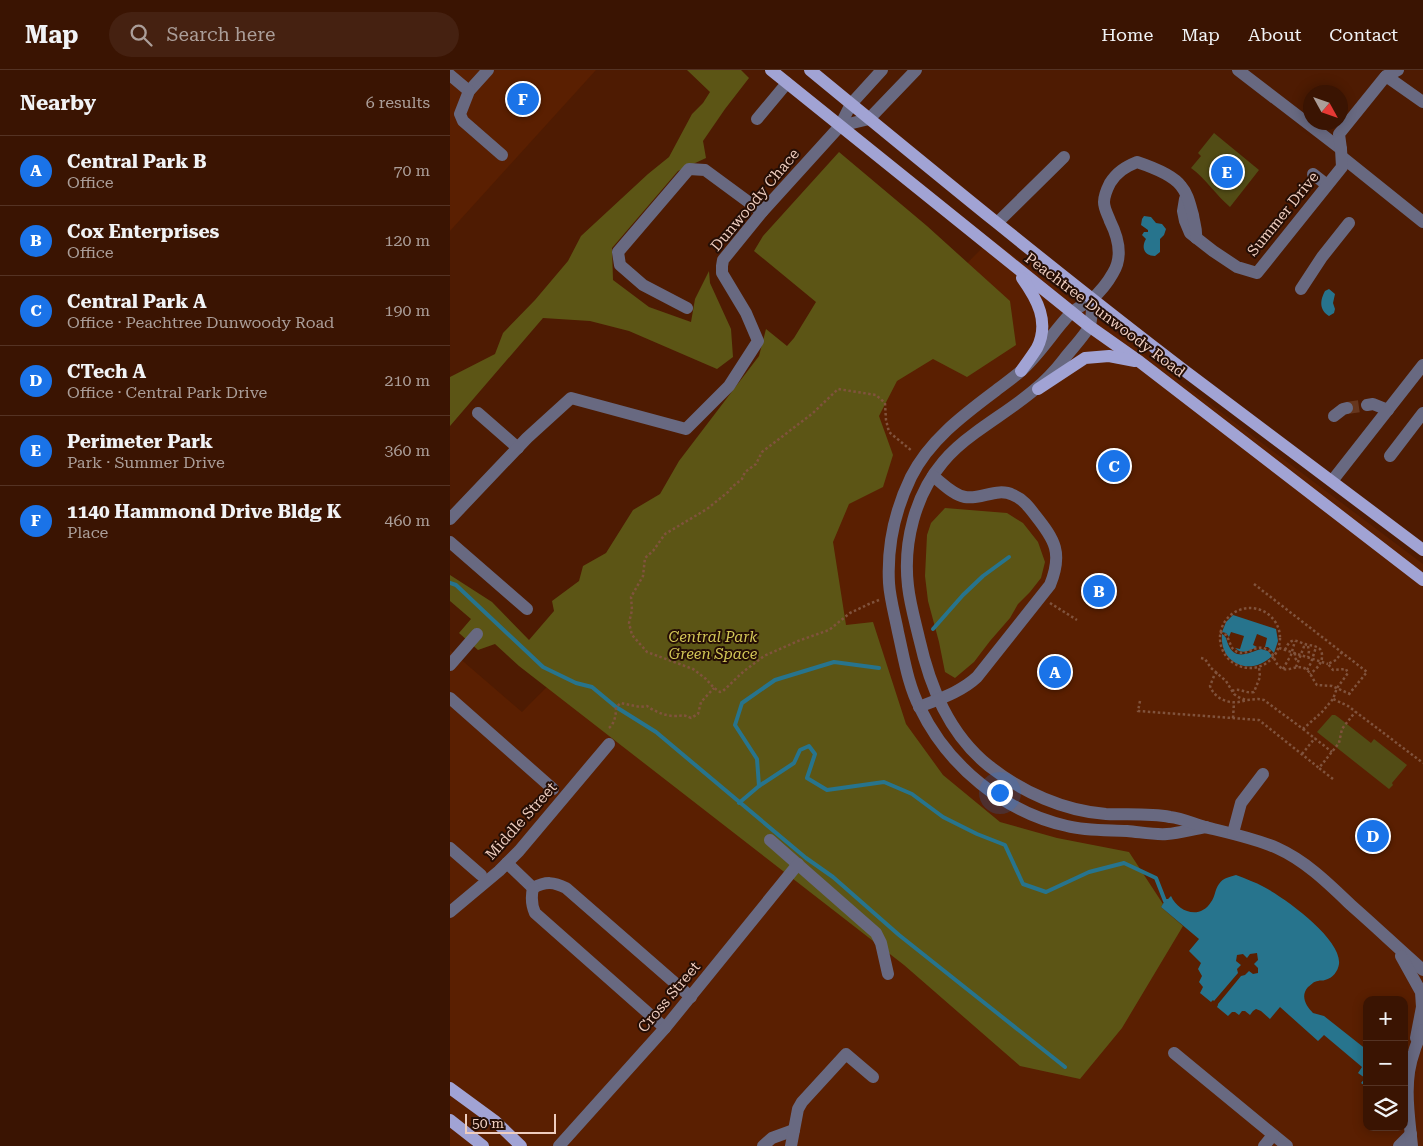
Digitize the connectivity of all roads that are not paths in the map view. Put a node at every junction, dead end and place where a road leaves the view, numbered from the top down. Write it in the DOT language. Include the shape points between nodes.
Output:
graph roads {
  1 [pos="488,70"];
  2 [pos="771,70"];
  3 [pos="810,70"];
  4 [pos="882,70"];
  5 [pos="916,70"];
  6 [pos="1238,70"];
  7 [pos="1398,70"];
  8 [pos="1382,74"];
  9 [pos="450,75"];
  10 [pos="787,82"];
  11 [pos="470,91"];
  12 [pos="1423,102"];
  13 [pos="851,104"];
  14 [pos="757,119"];
  15 [pos="869,119"];
  16 [pos="840,126"];
  17 [pos="502,155"];
  18 [pos="1064,157"];
  19 [pos="1342,158"];
  20 [pos="1313,174"];
  21 [pos="1328,185"];
  22 [pos="762,212"];
  23 [pos="1421,221"];
  24 [pos="998,222"];
  25 [pos="1349,223"];
  26 [pos="1011,264"];
  27 [pos="1301,289"];
  28 [pos="1092,298"];
  29 [pos="687,308"];
  30 [pos="1072,312"];
  31 [pos="1089,326"];
  32 [pos="1140,362"];
  33 [pos="1423,365"];
  34 [pos="1021,371"];
  35 [pos="1038,389"];
  36 [pos="1367,405"];
  37 [pos="1347,408"];
  38 [pos="1388,410"];
  39 [pos="478,413"];
  40 [pos="1423,413"];
  41 [pos="1334,416"];
  42 [pos="518,448"];
  43 [pos="1390,456"];
  44 [pos="933,476"];
  45 [pos="1332,481"];
  46 [pos="450,520"];
  47 [pos="450,542"];
  48 [pos="1423,550"];
  49 [pos="1423,580"];
  50 [pos="527,609"];
  51 [pos="477,634"];
  52 [pos="450,665"];
  53 [pos="450,698"];
  54 [pos="938,699"];
  55 [pos="919,707"];
  56 [pos="609,744"];
  57 [pos="1263,774"];
  58 [pos="553,789"];
  59 [pos="1206,827"];
  60 [pos="1233,833"];
  61 [pos="770,840"];
  62 [pos="450,848"];
  63 [pos="507,863"];
  64 [pos="798,864"];
  65 [pos="481,874"];
  66 [pos="533,888"];
  67 [pos="450,912"];
  68 [pos="1393,943"];
  69 [pos="1423,958"];
  70 [pos="1423,970"];
  71 [pos="888,974"];
  72 [pos="691,997"];
  73 [pos="665,1028"];
  74 [pos="1423,1030"];
  75 [pos="1413,1052"];
  76 [pos="1174,1053"];
  77 [pos="873,1077"];
  78 [pos="450,1088"];
  79 [pos="450,1120"];
  80 [pos="794,1130"];
  81 [pos="1273,1135"];
  82 [pos="1411,1140"];
  83 [pos="483,1146"];
  84 [pos="521,1146"];
  85 [pos="559,1146"];
  86 [pos="763,1146"];
  87 [pos="791,1146"];
  88 [pos="1264,1146"];
  89 [pos="1287,1146"];
  90 [pos="1399,1146"];
  1 -- 11 [label="street"];
  2 -- 10 [label="main road, Peachtree Dunwoody Road"];
  3 -- 13 [label="main road, Peachtree Dunwoody Road"];
  4 -- 13 [label="street, Dunwoody Chace"];
  5 -- 15 [label="street"];
  6 -- 19 [label="street"];
  7 -- 8 [label="street, Summer Drive"];
  8 -- 12 [label="street"];
  8 -- 19 [label="street, Summer Drive" via="1338,134"];
  9 -- 11 [label="street"];
  10 -- 14 [label="street"];
  10 -- 16 [label="main road, Peachtree Dunwoody Road"];
  11 -- 17 [label="street" via="460,114 463,121"];
  13 -- 15 [label="main road, Peachtree Dunwoody Road"];
  13 -- 16 [label="street, Dunwoody Chace"];
  15 -- 16 [label="street"];
  15 -- 24 [label="main road, Peachtree Dunwoody Road"];
  16 -- 22 [label="street, Dunwoody Chace"];
  16 -- 26 [label="main road, Peachtree Dunwoody Road"];
  18 -- 24 [label="street"];
  19 -- 21 [label="street, Summer Drive"];
  19 -- 23 [label="street"];
  20 -- 21 [label="street"];
  21 -- 28 [label="street, Summer Drive" via="1257,273 1236,267 1190,233 1184,221 1186,194 1177,181 1137,162 1124,168 1107,189 1104,201 1119,259 1114,272"];
  22 -- 29 [label="street" via="705,170 689,169 618,252 620,265 643,285"];
  22 -- 42 [label="street, Dunwoody Chace" via="723,260 722,266 722,273 758,341 729,386 686,429 571,398"];
  24 -- 28 [label="main road, Peachtree Dunwoody Road"];
  25 -- 27 [label="street"];
  26 -- 30 [label="main road, Peachtree Dunwoody Road"];
  26 -- 34 [label="main road" via="1034,295 1042,322 1041,338"];
  28 -- 30 [label="street"];
  28 -- 31 [label="street"];
  28 -- 45 [label="main road, Peachtree Dunwoody Road"];
  30 -- 31 [label="main road, Peachtree Dunwoody Road"];
  30 -- 34 [label="street"];
  31 -- 32 [label="main road, Peachtree Dunwoody Road"];
  31 -- 35 [label="street"];
  32 -- 35 [label="main road" via="1109,356 1085,358"];
  32 -- 49 [label="main road, Peachtree Dunwoody Road"];
  33 -- 38 [label="street"];
  34 -- 55 [label="street" via="944,432 926,452 899,505 891,535 889,585 909,682"];
  35 -- 44 [label="street" via="973,435 944,460"];
  36 -- 38 [label="street"];
  37 -- 41 [label="street"];
  38 -- 45 [label="street"];
  39 -- 42 [label="street"];
  40 -- 43 [label="street"];
  42 -- 46 [label="street, Dunwoody Chace"];
  44 -- 54 [label="street" via="911,526 907,556 908,586 918,636"];
  44 -- 54 [label="street" via="964,497 1000,492 1012,494 1025,502 1052,537 1057,561 1050,585 977,677 960,690"];
  45 -- 48 [label="main road, Peachtree Dunwoody Road"];
  47 -- 50 [label="street"];
  51 -- 52 [label="street"];
  53 -- 58 [label="street"];
  54 -- 55 [label="street"];
  54 -- 59 [label="street" via="953,727 982,761 1038,796 1102,813 1170,817"];
  55 -- 59 [label="street" via="940,741 969,774 987,789 1025,811 1047,820 1088,829 1166,834"];
  56 -- 63 [label="street, Middle Street"];
  57 -- 60 [label="street" via="1241,803"];
  59 -- 60 [label="street"];
  60 -- 68 [label="street" via="1294,857 1322,877"];
  61 -- 64 [label="street"];
  62 -- 65 [label="street"];
  63 -- 66 [label="street"];
  63 -- 67 [label="street, Middle Street"];
  64 -- 71 [label="street" via="876,933"];
  64 -- 72 [label="street, Cross Street"];
  66 -- 72 [label="street" via="550,882 566,888"];
  66 -- 73 [label="street" via="531,897 535,913"];
  68 -- 69 [label="street"];
  68 -- 70 [label="street"];
  68 -- 75 [label="street" via="1421,992 1422,1007"];
  72 -- 73 [label="street, Cross Street"];
  73 -- 85 [label="street, Cross Street"];
  74 -- 75 [label="street"];
  75 -- 82 [label="street" via="1408,1080"];
  76 -- 81 [label="street"];
  77 -- 80 [label="street" via="846,1054 802,1102"];
  78 -- 84 [label="main road"];
  79 -- 83 [label="main road"];
  80 -- 86 [label="street" via="772,1138"];
  80 -- 87 [label="street"];
  81 -- 88 [label="street"];
  81 -- 89 [label="street"];
  82 -- 90 [label="street"];
}
